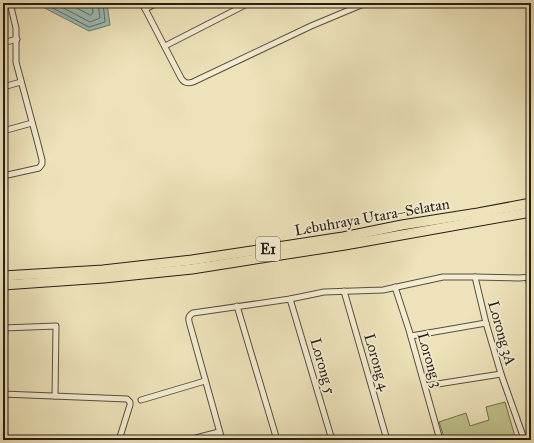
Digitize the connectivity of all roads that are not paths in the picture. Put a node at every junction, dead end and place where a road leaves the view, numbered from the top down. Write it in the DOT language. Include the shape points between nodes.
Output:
graph roads {
  1 [pos="10,3"];
  2 [pos="142,3"];
  3 [pos="157,3"];
  4 [pos="249,3"];
  5 [pos="366,3"];
  6 [pos="145,9"];
  7 [pos="16,39"];
  8 [pos="3,43"];
  9 [pos="165,46"];
  10 [pos="21,82"];
  11 [pos="3,87"];
  12 [pos="32,123"];
  13 [pos="3,131"];
  14 [pos="3,176"];
  15 [pos="531,203"];
  16 [pos="531,212"];
  17 [pos="3,276"];
  18 [pos="475,277"];
  19 [pos="530,277"];
  20 [pos="3,285"];
  21 [pos="395,287"];
  22 [pos="531,288"];
  23 [pos="344,291"];
  24 [pos="290,299"];
  25 [pos="238,306"];
  26 [pos="486,323"];
  27 [pos="4,328"];
  28 [pos="411,336"];
  29 [pos="3,366"];
  30 [pos="501,374"];
  31 [pos="205,381"];
  32 [pos="425,386"];
  33 [pos="3,394"];
  34 [pos="55,396"];
  35 [pos="141,400"];
  36 [pos="219,432"];
  37 [pos="119,440"];
  38 [pos="188,440"];
  39 [pos="222,440"];
  40 [pos="277,440"];
  41 [pos="332,440"];
  42 [pos="386,440"];
  43 [pos="440,440"];
  44 [pos="524,440"];
  1 -- 7 [label="street"];
  2 -- 6 [label="street"];
  3 -- 6 [label="street"];
  4 -- 9 [label="street"];
  5 -- 9 [label="street" via="189,83 180,78"];
  6 -- 9 [label="street"];
  7 -- 8 [label="street"];
  7 -- 10 [label="street" via="16,62"];
  10 -- 11 [label="street"];
  10 -- 12 [label="street"];
  12 -- 13 [label="street"];
  12 -- 14 [label="street" via="42,164 39,168"];
  15 -- 17 [label="highway, Lebuhraya Utara–Selatan / E1" via="270,249 185,261 103,270"];
  16 -- 20 [label="highway, Lebuhraya Utara–Selatan / E1" via="207,267"];
  18 -- 19 [label="street"];
  18 -- 21 [label="street" via="443,278"];
  18 -- 26 [label="street, Lorong 3A"];
  19 -- 22 [label="street"];
  21 -- 23 [label="street"];
  21 -- 28 [label="street, Lorong 3"];
  23 -- 24 [label="street"];
  23 -- 42 [label="street, Lorong 4"];
  24 -- 25 [label="street"];
  24 -- 41 [label="street, Lorong 5"];
  25 -- 31 [label="street" via="196,312 189,316"];
  25 -- 40 [label="street"];
  26 -- 28 [label="street"];
  26 -- 30 [label="street, Lorong 3A"];
  27 -- 29 [label="street"];
  27 -- 34 [label="street" via="56,326"];
  28 -- 32 [label="street, Lorong 3"];
  30 -- 32 [label="street"];
  30 -- 44 [label="street, Lorong 3A"];
  31 -- 35 [label="street"];
  31 -- 36 [label="street"];
  32 -- 43 [label="street, Lorong 3"];
  33 -- 34 [label="street"];
  34 -- 37 [label="street" via="129,401"];
  36 -- 38 [label="street"];
  36 -- 39 [label="street"];
}
